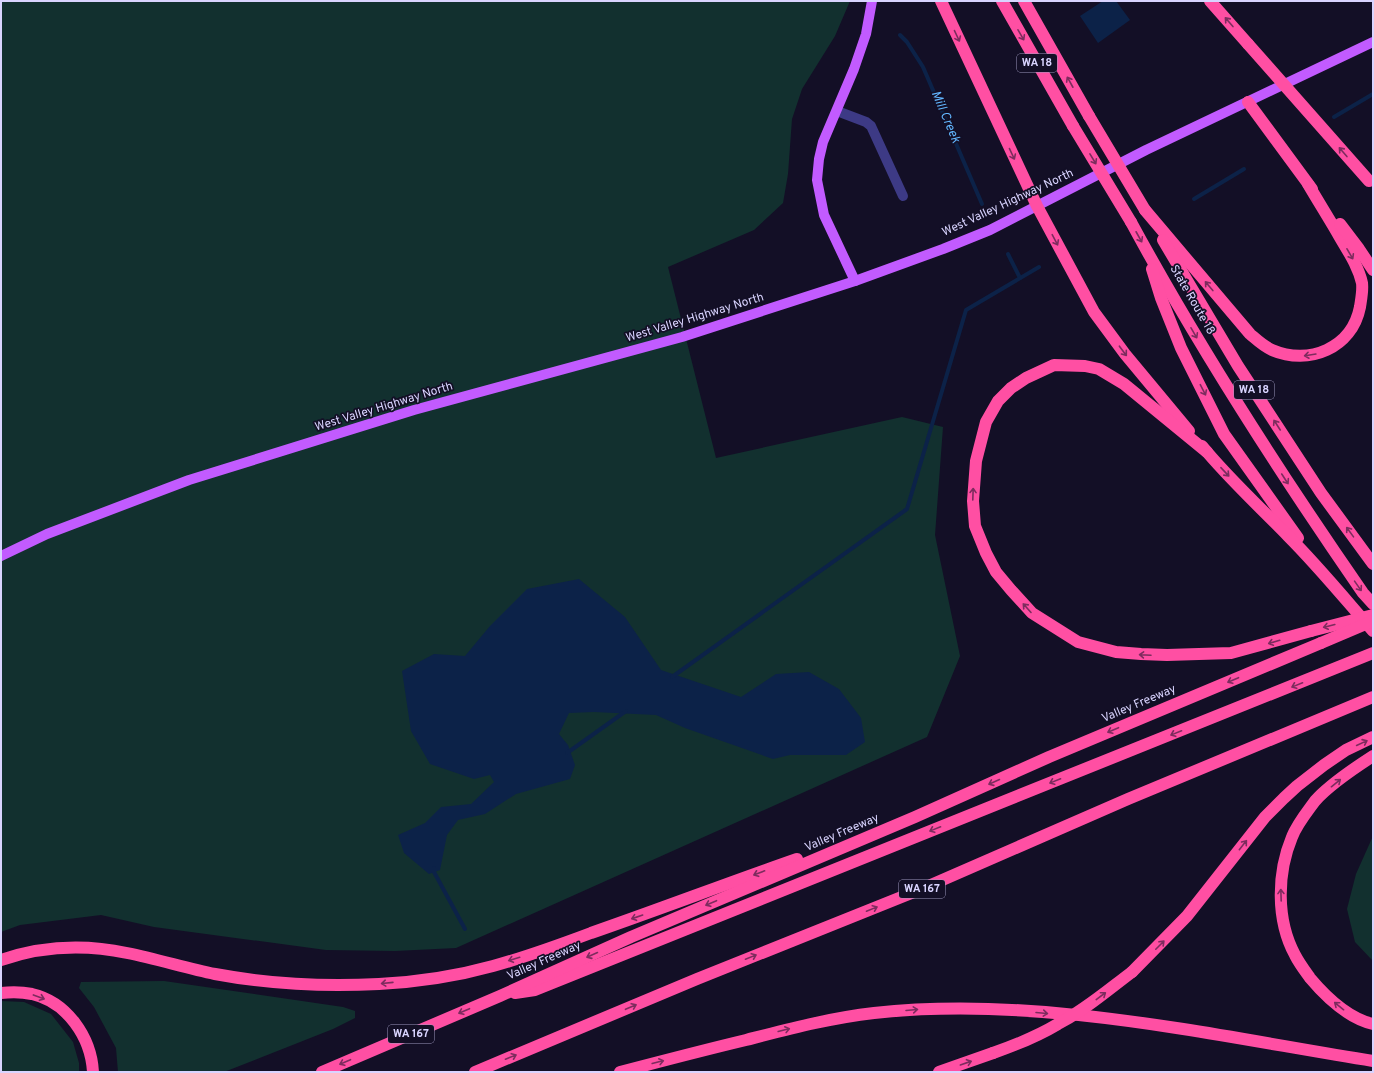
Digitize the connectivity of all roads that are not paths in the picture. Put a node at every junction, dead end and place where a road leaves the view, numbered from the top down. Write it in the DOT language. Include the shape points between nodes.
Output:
graph roads {
  1 [pos="872,1"];
  2 [pos="940,1"];
  3 [pos="1002,1"];
  4 [pos="1024,1"];
  5 [pos="1210,1"];
  6 [pos="1373,42"];
  7 [pos="1248,102"];
  8 [pos="836,111"];
  9 [pos="1371,183"];
  10 [pos="1308,184"];
  11 [pos="903,196"];
  12 [pos="1037,206"];
  13 [pos="1145,210"];
  14 [pos="1146,251"];
  15 [pos="1373,270"];
  16 [pos="856,281"];
  17 [pos="1207,452"];
  18 [pos="1,556"];
  19 [pos="1373,564"];
  20 [pos="1324,574"];
  21 [pos="1373,604"];
  22 [pos="1373,615"];
  23 [pos="1373,621"];
  24 [pos="1373,631"];
  25 [pos="1373,653"];
  26 [pos="1370,698"];
  27 [pos="1373,737"];
  28 [pos="1373,756"];
  29 [pos="915,817"];
  30 [pos="1,960"];
  31 [pos="1,993"];
  32 [pos="500,996"];
  33 [pos="1373,1024"];
  34 [pos="1373,1061"];
  35 [pos="93,1072"];
  36 [pos="322,1072"];
  37 [pos="475,1072"];
  38 [pos="620,1072"];
  39 [pos="939,1072"];
  1 -- 8 [label="main road" via="866,34"];
  2 -- 12 [label="highway, one-way"];
  3 -- 14 [label="highway, State Route 18 / WA 18, one-way, bridge"];
  13 -- 4 [label="highway, State Route 18 / WA 18, one-way, bridge"];
  9 -- 5 [label="highway, one-way, bridge"];
  6 -- 7 [label="main road, West Valley Highway North"];
  7 -- 10 [label="highway"];
  7 -- 12 [label="main road, West Valley Highway North" via="1146,150"];
  8 -- 11 [label="lane" via="866,122 870,126"];
  8 -- 16 [label="main road" via="823,142 817,180 824,215"];
  10 -- 13 [label="highway, one-way" via="1353,258 1362,284 1358,316 1351,330 1328,350 1313,355 1284,354 1261,344"];
  10 -- 15 [label="highway"];
  12 -- 16 [label="main road, West Valley Highway North" via="964,241"];
  12 -- 17 [label="highway, one-way" via="1094,312"];
  19 -- 13 [label="highway, State Route 18 / WA 18, one-way" via="1321,492 1238,366"];
  14 -- 20 [label="highway, one-way" via="1181,348 1224,434"];
  14 -- 21 [label="highway, State Route 18 / WA 18, one-way" via="1228,390 1309,516"];
  16 -- 18 [label="main road, West Valley Highway North" via="682,337 414,410 189,480 47,534"];
  17 -- 20 [label="highway, one-way"];
  22 -- 17 [label="highway, one-way, bridge" via="1231,652 1167,656 1116,652 1078,642 1032,613 996,572 975,526 973,501 976,461 986,422 998,401 1010,388 1054,365 1099,369 1124,384"];
  20 -- 24 [label="highway"];
  23 -- 29 [label="highway, Valley Freeway / WA 167, one-way, bridge" via="1049,757"];
  25 -- 32 [label="highway, one-way" via="535,990"];
  37 -- 26 [label="highway, WA 167, one-way" via="924,888"];
  39 -- 27 [label="highway, one-way, bridge" via="1018,1044 1059,1024 1132,972 1187,916 1265,817 1284,798 1319,768 1346,750"];
  33 -- 28 [label="highway, one-way" via="1340,1007 1304,969 1295,955 1283,920 1281,883 1292,836 1316,800"];
  29 -- 30 [label="highway, one-way" via="532,954 458,974 380,984 281,983 214,973 127,953 67,947 40,950"];
  29 -- 32 [label="highway, Valley Freeway / WA 167, one-way" via="631,937"];
  31 -- 35 [label="highway, one-way" via="32,994 46,999 67,1014 83,1034"];
  32 -- 36 [label="highway, Valley Freeway / WA 167, one-way"];
  38 -- 34 [label="highway, one-way" via="816,1022 874,1013 930,1009 998,1009 1081,1016 1153,1025"];
}
